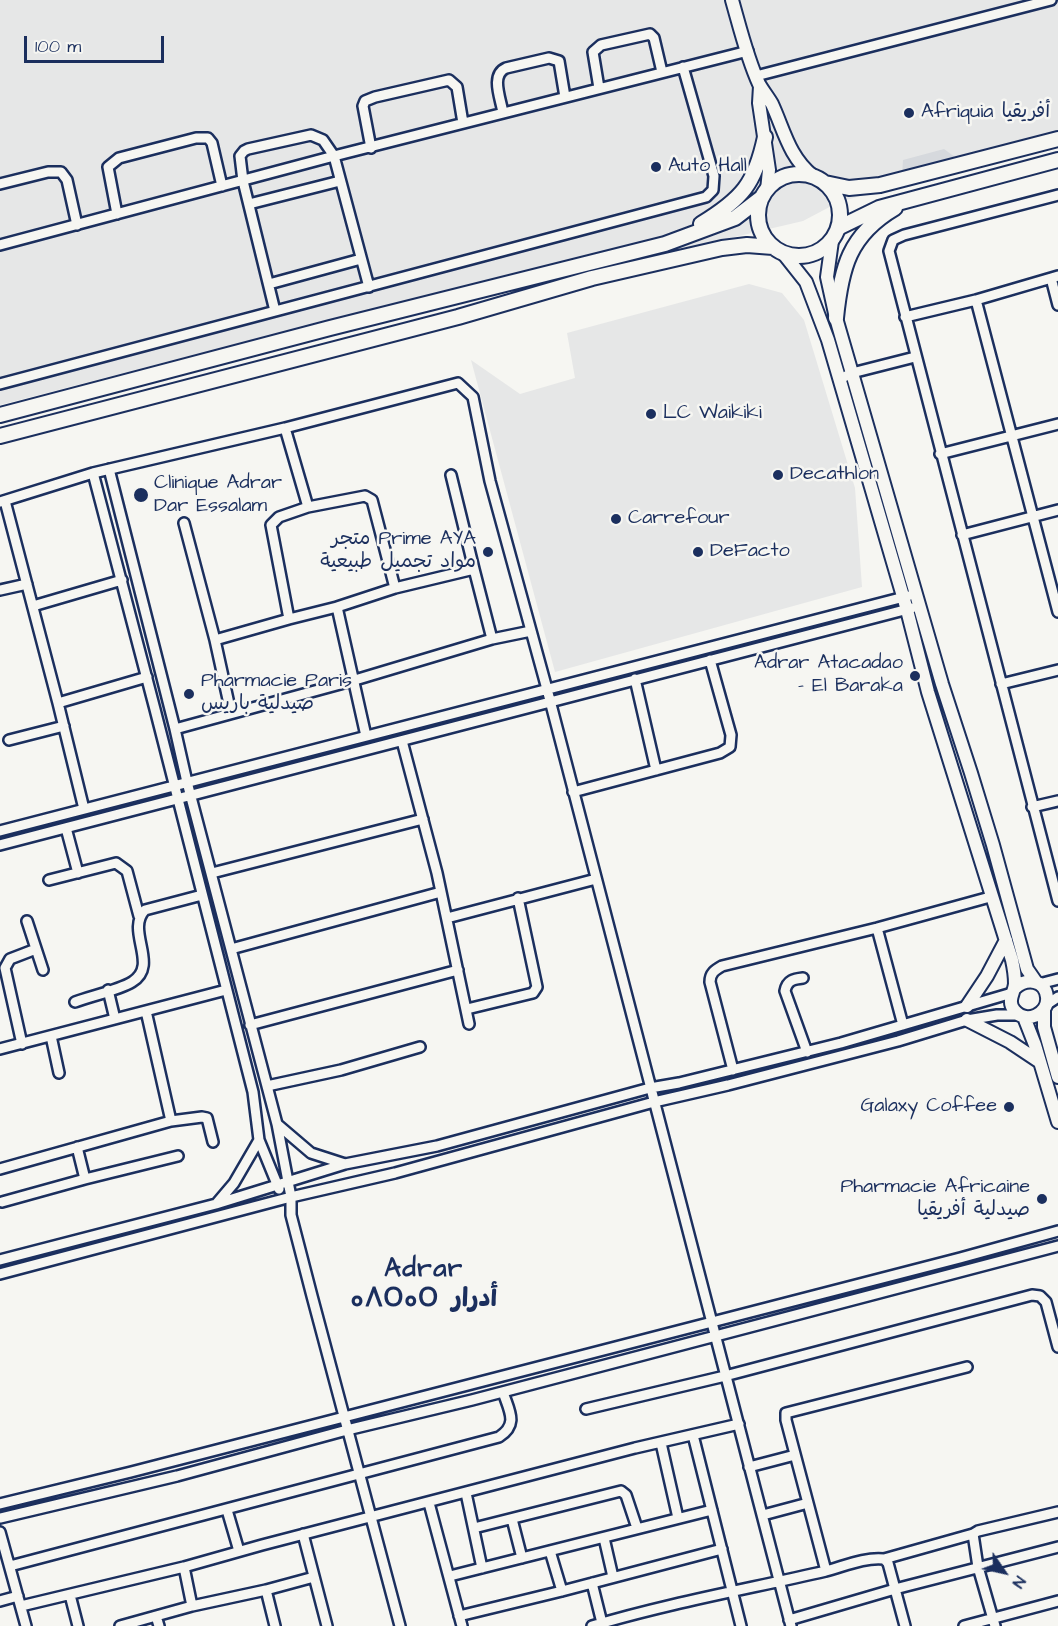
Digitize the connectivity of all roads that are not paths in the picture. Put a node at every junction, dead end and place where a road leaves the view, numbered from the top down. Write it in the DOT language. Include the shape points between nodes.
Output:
graph roads {
  1 [pos="732,0"];
  2 [pos="1051,0"];
  3 [pos="1030,3"];
  4 [pos="748,51"];
  5 [pos="683,67"];
  6 [pos="662,72"];
  7 [pos="758,81"];
  8 [pos="599,88"];
  9 [pos="565,97"];
  10 [pos="503,113"];
  11 [pos="463,123"];
  12 [pos="765,137"];
  13 [pos="1058,139"];
  14 [pos="371,148"];
  15 [pos="334,156"];
  16 [pos="1058,160"];
  17 [pos="813,176"];
  18 [pos="243,181"];
  19 [pos="340,181"];
  20 [pos="825,183"];
  21 [pos="0,184"];
  22 [pos="222,186"];
  23 [pos="764,194"];
  24 [pos="1058,195"];
  25 [pos="912,198"];
  26 [pos="249,204"];
  27 [pos="117,214"];
  28 [pos="77,225"];
  29 [pos="835,234"];
  30 [pos="665,244"];
  31 [pos="0,245"];
  32 [pos="778,250"];
  33 [pos="361,258"];
  34 [pos="1055,277"];
  35 [pos="269,284"];
  36 [pos="369,287"];
  37 [pos="976,300"];
  38 [pos="1058,305"];
  39 [pos="275,310"];
  40 [pos="905,317"];
  41 [pos="836,318"];
  42 [pos="915,357"];
  43 [pos="852,373"];
  44 [pos="840,379"];
  45 [pos="0,384"];
  46 [pos="0,415"];
  47 [pos="1058,424"];
  48 [pos="285,428"];
  49 [pos="0,436"];
  50 [pos="1011,436"];
  51 [pos="940,454"];
  52 [pos="109,468"];
  53 [pos="93,472"];
  54 [pos="451,475"];
  55 [pos="2,501"];
  56 [pos="309,507"];
  57 [pos="1058,510"];
  58 [pos="1033,516"];
  59 [pos="184,523"];
  60 [pos="962,535"];
  61 [pos="474,569"];
  62 [pos="122,580"];
  63 [pos="27,584"];
  64 [pos="394,588"];
  65 [pos="0,590"];
  66 [pos="918,600"];
  67 [pos="905,603"];
  68 [pos="33,606"];
  69 [pos="337,607"];
  70 [pos="1058,612"];
  71 [pos="289,619"];
  72 [pos="531,631"];
  73 [pos="492,639"];
  74 [pos="215,640"];
  75 [pos="710,660"];
  76 [pos="1058,670"];
  77 [pos="147,677"];
  78 [pos="635,679"];
  79 [pos="355,680"];
  80 [pos="1001,684"];
  81 [pos="547,688"];
  82 [pos="58,703"];
  83 [pos="551,703"];
  84 [pos="231,713"];
  85 [pos="64,726"];
  86 [pos="175,729"];
  87 [pos="366,736"];
  88 [pos="9,740"];
  89 [pos="402,741"];
  90 [pos="656,770"];
  91 [pos="187,782"];
  92 [pos="173,785"];
  93 [pos="573,792"];
  94 [pos="190,794"];
  95 [pos="177,797"];
  96 [pos="1058,801"];
  97 [pos="1032,807"];
  98 [pos="84,809"];
  99 [pos="423,819"];
  100 [pos="66,828"];
  101 [pos="0,831"];
  102 [pos="0,844"];
  103 [pos="78,873"];
  104 [pos="212,873"];
  105 [pos="596,879"];
  106 [pos="49,880"];
  107 [pos="441,892"];
  108 [pos="202,895"];
  109 [pos="990,897"];
  110 [pos="518,898"];
  111 [pos="1058,902"];
  112 [pos="139,916"];
  113 [pos="447,918"];
  114 [pos="27,921"];
  115 [pos="877,928"];
  116 [pos="1006,940"];
  117 [pos="36,949"];
  118 [pos="231,949"];
  119 [pos="44,970"];
  120 [pos="458,970"];
  121 [pos="803,978"];
  122 [pos="1058,979"];
  123 [pos="1037,983"];
  124 [pos="108,990"];
  125 [pos="226,990"];
  126 [pos="1013,990"];
  127 [pos="1058,997"];
  128 [pos="75,1002"];
  129 [pos="967,1006"];
  130 [pos="1045,1008"];
  131 [pos="467,1009"];
  132 [pos="146,1011"];
  133 [pos="1022,1016"];
  134 [pos="115,1019"];
  135 [pos="967,1020"];
  136 [pos="469,1024"];
  137 [pos="250,1025"];
  138 [pos="903,1025"];
  139 [pos="51,1036"];
  140 [pos="21,1044"];
  141 [pos="420,1047"];
  142 [pos="0,1049"];
  143 [pos="807,1052"];
  144 [pos="1040,1062"];
  145 [pos="733,1070"];
  146 [pos="58,1073"];
  147 [pos="1058,1077"];
  148 [pos="267,1086"];
  149 [pos="650,1088"];
  150 [pos="654,1102"];
  151 [pos="171,1121"];
  152 [pos="1058,1122"];
  153 [pos="277,1124"];
  154 [pos="259,1140"];
  155 [pos="213,1142"];
  156 [pos="77,1147"];
  157 [pos="178,1156"];
  158 [pos="345,1164"];
  159 [pos="0,1169"];
  160 [pos="85,1179"];
  161 [pos="288,1183"];
  162 [pos="278,1185"];
  163 [pos="286,1198"];
  164 [pos="2,1203"];
  165 [pos="216,1204"];
  166 [pos="1058,1231"];
  167 [pos="1058,1246"];
  168 [pos="0,1260"];
  169 [pos="0,1274"];
  170 [pos="711,1322"];
  171 [pos="714,1337"];
  172 [pos="1058,1347"];
  173 [pos="967,1367"];
  174 [pos="725,1376"];
  175 [pos="503,1392"];
  176 [pos="586,1409"];
  177 [pos="344,1416"];
  178 [pos="739,1424"];
  179 [pos="347,1430"];
  180 [pos="693,1435"];
  181 [pos="660,1443"];
  182 [pos="795,1455"];
  183 [pos="749,1467"];
  184 [pos="359,1474"];
  185 [pos="466,1493"];
  186 [pos="0,1503"];
  187 [pos="429,1503"];
  188 [pos="808,1503"];
  189 [pos="227,1510"];
  190 [pos="712,1510"];
  191 [pos="1058,1512"];
  192 [pos="762,1515"];
  193 [pos="370,1517"];
  194 [pos="0,1518"];
  195 [pos="678,1518"];
  196 [pos="512,1519"];
  197 [pos="474,1528"];
  198 [pos="637,1528"];
  199 [pos="0,1532"];
  200 [pos="303,1534"];
  201 [pos="973,1534"];
  202 [pos="604,1538"];
  203 [pos="1058,1547"];
  204 [pos="722,1549"];
  205 [pos="239,1551"];
  206 [pos="550,1551"];
  207 [pos="522,1558"];
  208 [pos="884,1559"];
  209 [pos="10,1566"];
  210 [pos="184,1567"];
  211 [pos="978,1567"];
  212 [pos="482,1568"];
  213 [pos="826,1571"];
  214 [pos="450,1576"];
  215 [pos="314,1577"];
  216 [pos="613,1577"];
  217 [pos="779,1580"];
  218 [pos="592,1583"];
  219 [pos="895,1589"];
  220 [pos="266,1590"];
  221 [pos="732,1590"];
  222 [pos="562,1591"];
  223 [pos="70,1595"];
  224 [pos="18,1596"];
  225 [pos="0,1601"];
  226 [pos="1058,1601"];
  227 [pos="21,1606"];
  228 [pos="192,1606"];
  229 [pos="156,1616"];
  230 [pos="459,1616"];
  231 [pos="629,1622"];
  232 [pos="994,1622"];
  233 [pos="790,1623"];
  234 [pos="597,1625"];
  235 [pos="26,1626"];
  236 [pos="78,1626"];
  237 [pos="120,1626"];
  238 [pos="159,1626"];
  239 [pos="275,1626"];
  240 [pos="327,1626"];
  241 [pos="400,1626"];
  242 [pos="462,1626"];
  243 [pos="741,1626"];
  244 [pos="904,1626"];
  245 [pos="964,1626"];
  1 -- 4 [label="main road"];
  2 -- 3 [label="street"];
  3 -- 7 [label="street"];
  4 -- 5 [label="street"];
  4 -- 7 [label="main road"];
  5 -- 6 [label="street"];
  5 -- 36 [label="street" via="714,176 713,190 706,197"];
  6 -- 8 [label="street"];
  6 -- 8 [label="street" via="650,34 601,45 592,52"];
  7 -- 12 [label="main road"];
  7 -- 17 [label="main road" via="792,152"];
  8 -- 9 [label="street"];
  9 -- 10 [label="street"];
  9 -- 10 [label="street" via="556,59 506,68 497,77"];
  10 -- 11 [label="street"];
  11 -- 14 [label="street"];
  11 -- 14 [label="street" via="456,87 449,80 375,97 365,100 363,106"];
  12 -- 23 [label="main road" via="769,170"];
  12 -- 30 [label="highway" via="758,167 744,191 719,213"];
  13 -- 20 [label="highway" via="880,184 849,188"];
  14 -- 15 [label="street"];
  15 -- 18 [label="street"];
  15 -- 18 [label="street" via="324,140 311,135 244,151 240,156"];
  15 -- 19 [label="street"];
  16 -- 25 [label="highway"];
  17 -- 20 [label="highway"];
  17 -- 23 [label="highway" via="791,174 777,180"];
  18 -- 22 [label="street"];
  18 -- 26 [label="street"];
  19 -- 26 [label="street"];
  19 -- 33 [label="street"];
  20 -- 29 [label="highway" via="838,202 840,219"];
  21 -- 28 [label="street" via="61,172 68,180"];
  22 -- 27 [label="street"];
  22 -- 27 [label="street" via="208,138 119,158 108,167"];
  23 -- 30 [label="highway" via="735,218"];
  23 -- 32 [label="highway" via="758,219 765,239"];
  24 -- 40 [label="street" via="893,240 889,251"];
  25 -- 29 [label="highway" via="868,212"];
  25 -- 41 [label="highway" via="883,215 856,242 841,278"];
  26 -- 35 [label="street"];
  27 -- 28 [label="street"];
  28 -- 31 [label="street"];
  29 -- 32 [label="highway" via="825,247 809,255"];
  29 -- 41 [label="main road" via="827,277"];
  30 -- 46 [label="highway"];
  32 -- 44 [label="main road" via="800,273 812,294"];
  32 -- 49 [label="highway" via="747,245 722,248 592,279"];
  33 -- 35 [label="street"];
  33 -- 36 [label="street"];
  34 -- 37 [label="street"];
  34 -- 38 [label="street"];
  35 -- 39 [label="street"];
  36 -- 39 [label="street"];
  37 -- 40 [label="street"];
  37 -- 50 [label="street"];
  39 -- 45 [label="street"];
  40 -- 42 [label="street"];
  41 -- 43 [label="main road"];
  42 -- 43 [label="street"];
  42 -- 51 [label="street"];
  43 -- 44 [label="street"];
  43 -- 66 [label="main road"];
  44 -- 67 [label="main road"];
  47 -- 50 [label="street"];
  48 -- 52 [label="street"];
  48 -- 56 [label="street"];
  48 -- 72 [label="street" via="458,382 473,397 490,481"];
  50 -- 51 [label="street"];
  50 -- 58 [label="street"];
  51 -- 60 [label="street"];
  52 -- 53 [label="street"];
  52 -- 86 [label="street"];
  53 -- 55 [label="street"];
  53 -- 62 [label="street"];
  54 -- 61 [label="street"];
  55 -- 63 [label="street"];
  56 -- 64 [label="street" via="370,498"];
  56 -- 71 [label="street" via="279,517 271,525"];
  57 -- 58 [label="street"];
  58 -- 60 [label="street"];
  58 -- 70 [label="street"];
  59 -- 74 [label="street"];
  60 -- 80 [label="street"];
  61 -- 64 [label="street"];
  61 -- 73 [label="street"];
  62 -- 68 [label="street"];
  62 -- 77 [label="street"];
  63 -- 65 [label="street"];
  63 -- 68 [label="street"];
  64 -- 69 [label="street"];
  66 -- 67 [label="street"];
  66 -- 123 [label="main road" via="1027,969"];
  67 -- 75 [label="street"];
  67 -- 81 [label="street"];
  67 -- 109 [label="main road"];
  68 -- 82 [label="street"];
  69 -- 71 [label="street"];
  69 -- 79 [label="street"];
  71 -- 74 [label="street"];
  72 -- 73 [label="street"];
  72 -- 81 [label="street"];
  73 -- 79 [label="street"];
  74 -- 84 [label="street"];
  75 -- 78 [label="street"];
  75 -- 90 [label="street" via="731,735 730,747"];
  76 -- 80 [label="street"];
  77 -- 82 [label="street"];
  77 -- 92 [label="street"];
  78 -- 83 [label="street"];
  78 -- 90 [label="street"];
  79 -- 84 [label="street"];
  79 -- 87 [label="street"];
  80 -- 97 [label="street"];
  81 -- 83 [label="street"];
  81 -- 87 [label="street"];
  82 -- 85 [label="street"];
  83 -- 89 [label="street"];
  83 -- 93 [label="street"];
  84 -- 86 [label="street"];
  85 -- 88 [label="street"];
  85 -- 98 [label="street"];
  86 -- 91 [label="street"];
  87 -- 91 [label="street"];
  89 -- 94 [label="street"];
  89 -- 99 [label="street"];
  90 -- 93 [label="street"];
  91 -- 92 [label="street"];
  91 -- 94 [label="street"];
  92 -- 95 [label="street"];
  92 -- 98 [label="street"];
  93 -- 105 [label="street"];
  94 -- 95 [label="street"];
  94 -- 104 [label="street"];
  95 -- 100 [label="street"];
  95 -- 108 [label="street"];
  96 -- 97 [label="street"];
  97 -- 111 [label="street"];
  98 -- 101 [label="street"];
  99 -- 104 [label="street"];
  99 -- 107 [label="street"];
  100 -- 102 [label="street"];
  100 -- 103 [label="street"];
  103 -- 106 [label="street"];
  103 -- 112 [label="street" via="116,863 122,866 127,871"];
  104 -- 118 [label="street"];
  105 -- 110 [label="street"];
  105 -- 149 [label="street"];
  107 -- 113 [label="street"];
  107 -- 118 [label="street"];
  108 -- 112 [label="street" via="145,910"];
  108 -- 125 [label="street"];
  109 -- 115 [label="street"];
  109 -- 116 [label="main road"];
  110 -- 113 [label="street"];
  110 -- 131 [label="street" via="537,987 533,993"];
  112 -- 124 [label="street" via="144,965 141,974 132,982"];
  113 -- 120 [label="street"];
  114 -- 117 [label="street"];
  115 -- 138 [label="street"];
  115 -- 145 [label="street" via="714,971 710,982"];
  116 -- 126 [label="main road" via="1015,973"];
  116 -- 129 [label="main road"];
  117 -- 119 [label="street"];
  117 -- 140 [label="street" via="10,959 5,968"];
  118 -- 137 [label="street"];
  120 -- 131 [label="street"];
  120 -- 137 [label="street"];
  121 -- 143 [label="street" via="792,980 785,991"];
  122 -- 123 [label="street"];
  123 -- 126 [label="main road" via="1024,981"];
  123 -- 130 [label="main road" via="1046,993"];
  124 -- 128 [label="street"];
  124 -- 134 [label="street"];
  125 -- 132 [label="street"];
  125 -- 154 [label="street" via="253,1092"];
  126 -- 129 [label="street"];
  126 -- 133 [label="main road" via="1011,1005"];
  127 -- 130 [label="street"];
  129 -- 138 [label="street"];
  130 -- 133 [label="main road" via="1035,1016"];
  130 -- 147 [label="main road" via="1044,1027"];
  131 -- 136 [label="street"];
  132 -- 134 [label="street"];
  132 -- 151 [label="street"];
  133 -- 135 [label="street"];
  133 -- 144 [label="main road"];
  134 -- 139 [label="street"];
  135 -- 144 [label="main road"];
  135 -- 150 [label="street"];
  137 -- 148 [label="street"];
  138 -- 143 [label="street"];
  139 -- 140 [label="street"];
  139 -- 146 [label="street"];
  140 -- 142 [label="street"];
  141 -- 148 [label="street"];
  143 -- 145 [label="street"];
  144 -- 152 [label="main road"];
  145 -- 149 [label="street"];
  148 -- 153 [label="street"];
  149 -- 150 [label="street"];
  149 -- 158 [label="street" via="437,1146"];
  150 -- 163 [label="street" via="395,1173"];
  150 -- 170 [label="street"];
  151 -- 155 [label="street" via="207,1118"];
  151 -- 156 [label="street"];
  153 -- 158 [label="street" via="311,1153"];
  153 -- 161 [label="street"];
  154 -- 162 [label="street"];
  154 -- 165 [label="street" via="234,1183"];
  156 -- 159 [label="street"];
  156 -- 160 [label="street"];
  157 -- 160 [label="street"];
  158 -- 161 [label="street"];
  160 -- 164 [label="street"];
  161 -- 162 [label="street"];
  161 -- 163 [label="street"];
  162 -- 163 [label="street"];
  162 -- 165 [label="street"];
  163 -- 169 [label="street"];
  163 -- 177 [label="street"];
  165 -- 168 [label="street"];
  166 -- 170 [label="street"];
  167 -- 171 [label="street"];
  170 -- 171 [label="street"];
  170 -- 177 [label="street"];
  171 -- 174 [label="street"];
  171 -- 175 [label="street"];
  172 -- 174 [label="street" via="1046,1302 1032,1295"];
  173 -- 182 [label="street" via="788,1411 785,1417"];
  174 -- 176 [label="street"];
  174 -- 178 [label="street"];
  175 -- 179 [label="street"];
  175 -- 184 [label="street" via="512,1420 499,1437"];
  177 -- 179 [label="street"];
  177 -- 186 [label="street"];
  178 -- 180 [label="street"];
  178 -- 183 [label="street"];
  179 -- 184 [label="street"];
  179 -- 194 [label="street"];
  180 -- 181 [label="street"];
  180 -- 190 [label="street"];
  181 -- 185 [label="street"];
  181 -- 195 [label="street"];
  182 -- 183 [label="street"];
  182 -- 188 [label="street"];
  183 -- 192 [label="street"];
  184 -- 189 [label="street"];
  184 -- 193 [label="street"];
  185 -- 187 [label="street"];
  185 -- 197 [label="street"];
  187 -- 193 [label="street"];
  187 -- 214 [label="street"];
  188 -- 192 [label="street"];
  188 -- 213 [label="street"];
  189 -- 205 [label="street"];
  189 -- 209 [label="street"];
  190 -- 195 [label="street"];
  190 -- 204 [label="street"];
  191 -- 201 [label="street"];
  192 -- 217 [label="street"];
  193 -- 200 [label="street"];
  193 -- 241 [label="street"];
  195 -- 198 [label="street"];
  196 -- 197 [label="street"];
  196 -- 198 [label="street" via="621,1491 626,1495"];
  196 -- 207 [label="street"];
  197 -- 212 [label="street"];
  198 -- 202 [label="street"];
  199 -- 209 [label="street"];
  200 -- 205 [label="street"];
  200 -- 215 [label="street"];
  201 -- 208 [label="street"];
  201 -- 211 [label="street"];
  202 -- 206 [label="street"];
  202 -- 216 [label="street"];
  203 -- 211 [label="street"];
  204 -- 216 [label="street"];
  204 -- 221 [label="street"];
  205 -- 210 [label="street"];
  206 -- 207 [label="street"];
  206 -- 222 [label="street"];
  207 -- 212 [label="street"];
  208 -- 213 [label="street" via="872,1558"];
  208 -- 219 [label="street" via="891,1569"];
  209 -- 224 [label="street"];
  210 -- 223 [label="street"];
  210 -- 228 [label="street"];
  211 -- 219 [label="street"];
  211 -- 232 [label="street"];
  212 -- 214 [label="street"];
  213 -- 217 [label="street"];
  214 -- 230 [label="street"];
  215 -- 220 [label="street"];
  215 -- 240 [label="street"];
  216 -- 218 [label="street"];
  217 -- 221 [label="street"];
  217 -- 233 [label="street"];
  218 -- 222 [label="street"];
  218 -- 234 [label="street"];
  219 -- 233 [label="street"];
  219 -- 244 [label="street"];
  220 -- 228 [label="street"];
  220 -- 239 [label="street"];
  221 -- 231 [label="street"];
  221 -- 243 [label="street"];
  222 -- 230 [label="street"];
  223 -- 227 [label="street"];
  223 -- 236 [label="street"];
  224 -- 225 [label="street"];
  224 -- 227 [label="street"];
  226 -- 232 [label="street"];
  227 -- 235 [label="street"];
  228 -- 229 [label="street"];
  229 -- 237 [label="street"];
  229 -- 238 [label="street"];
  230 -- 242 [label="street"];
  231 -- 234 [label="street"];
  232 -- 245 [label="street"];
}
